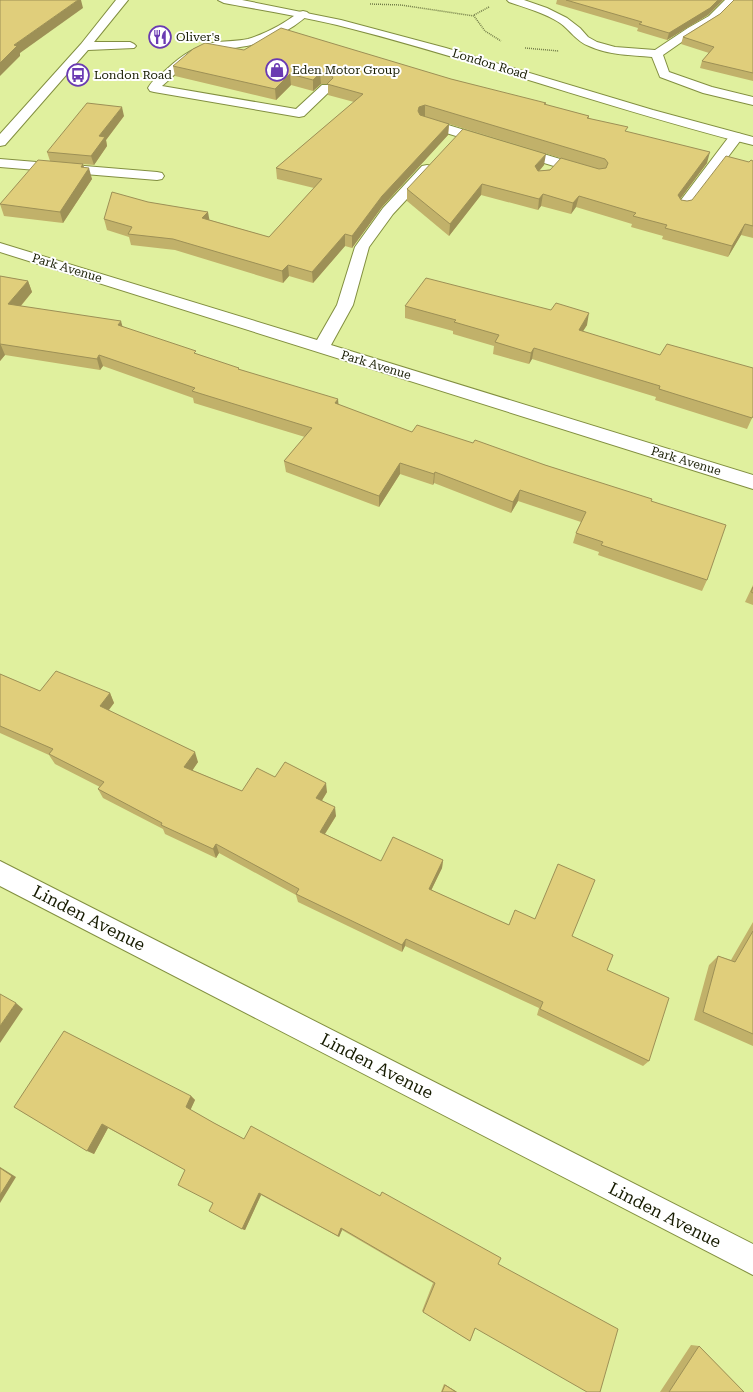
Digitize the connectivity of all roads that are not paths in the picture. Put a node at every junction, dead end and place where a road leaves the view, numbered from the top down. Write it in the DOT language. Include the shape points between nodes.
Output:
graph roads {
  1 [pos="122,0"];
  2 [pos="224,0"];
  3 [pos="515,0"];
  4 [pos="731,0"];
  5 [pos="303,14"];
  6 [pos="85,46"];
  7 [pos="130,46"];
  8 [pos="657,54"];
  9 [pos="326,88"];
  10 [pos="753,101"];
  11 [pos="424,122"];
  12 [pos="460,132"];
  13 [pos="736,137"];
  14 [pos="753,141"];
  15 [pos="0,142"];
  16 [pos="450,143"];
  17 [pos="435,160"];
  18 [pos="557,162"];
  19 [pos="0,163"];
  20 [pos="547,173"];
  21 [pos="597,175"];
  22 [pos="157,176"];
  23 [pos="699,211"];
  24 [pos="0,247"];
  25 [pos="321,347"];
  26 [pos="753,482"];
  27 [pos="0,873"];
  28 [pos="753,1260"];
  1 -- 6 [label="street"];
  2 -- 5 [label="street, London Road"];
  3 -- 8 [label="street" via="563,20 584,39 598,46"];
  4 -- 8 [label="street" via="713,18"];
  5 -- 9 [label="street" via="288,26 266,36 201,50 178,66 154,88 299,113"];
  5 -- 13 [label="street, London Road" via="428,46"];
  6 -- 7 [label="street"];
  6 -- 15 [label="street"];
  8 -- 10 [label="street" via="664,74 722,95"];
  11 -- 12 [label="street"];
  12 -- 16 [label="street"];
  12 -- 18 [label="street"];
  13 -- 14 [label="street, London Road"];
  13 -- 23 [label="street" via="676,205"];
  17 -- 25 [label="street" via="388,211 362,247 345,305"];
  18 -- 20 [label="street"];
  18 -- 21 [label="street"];
  19 -- 22 [label="street"];
  24 -- 25 [label="street, Park Avenue"];
  25 -- 26 [label="street, Park Avenue"];
  27 -- 28 [label="street, Linden Avenue"];
}
